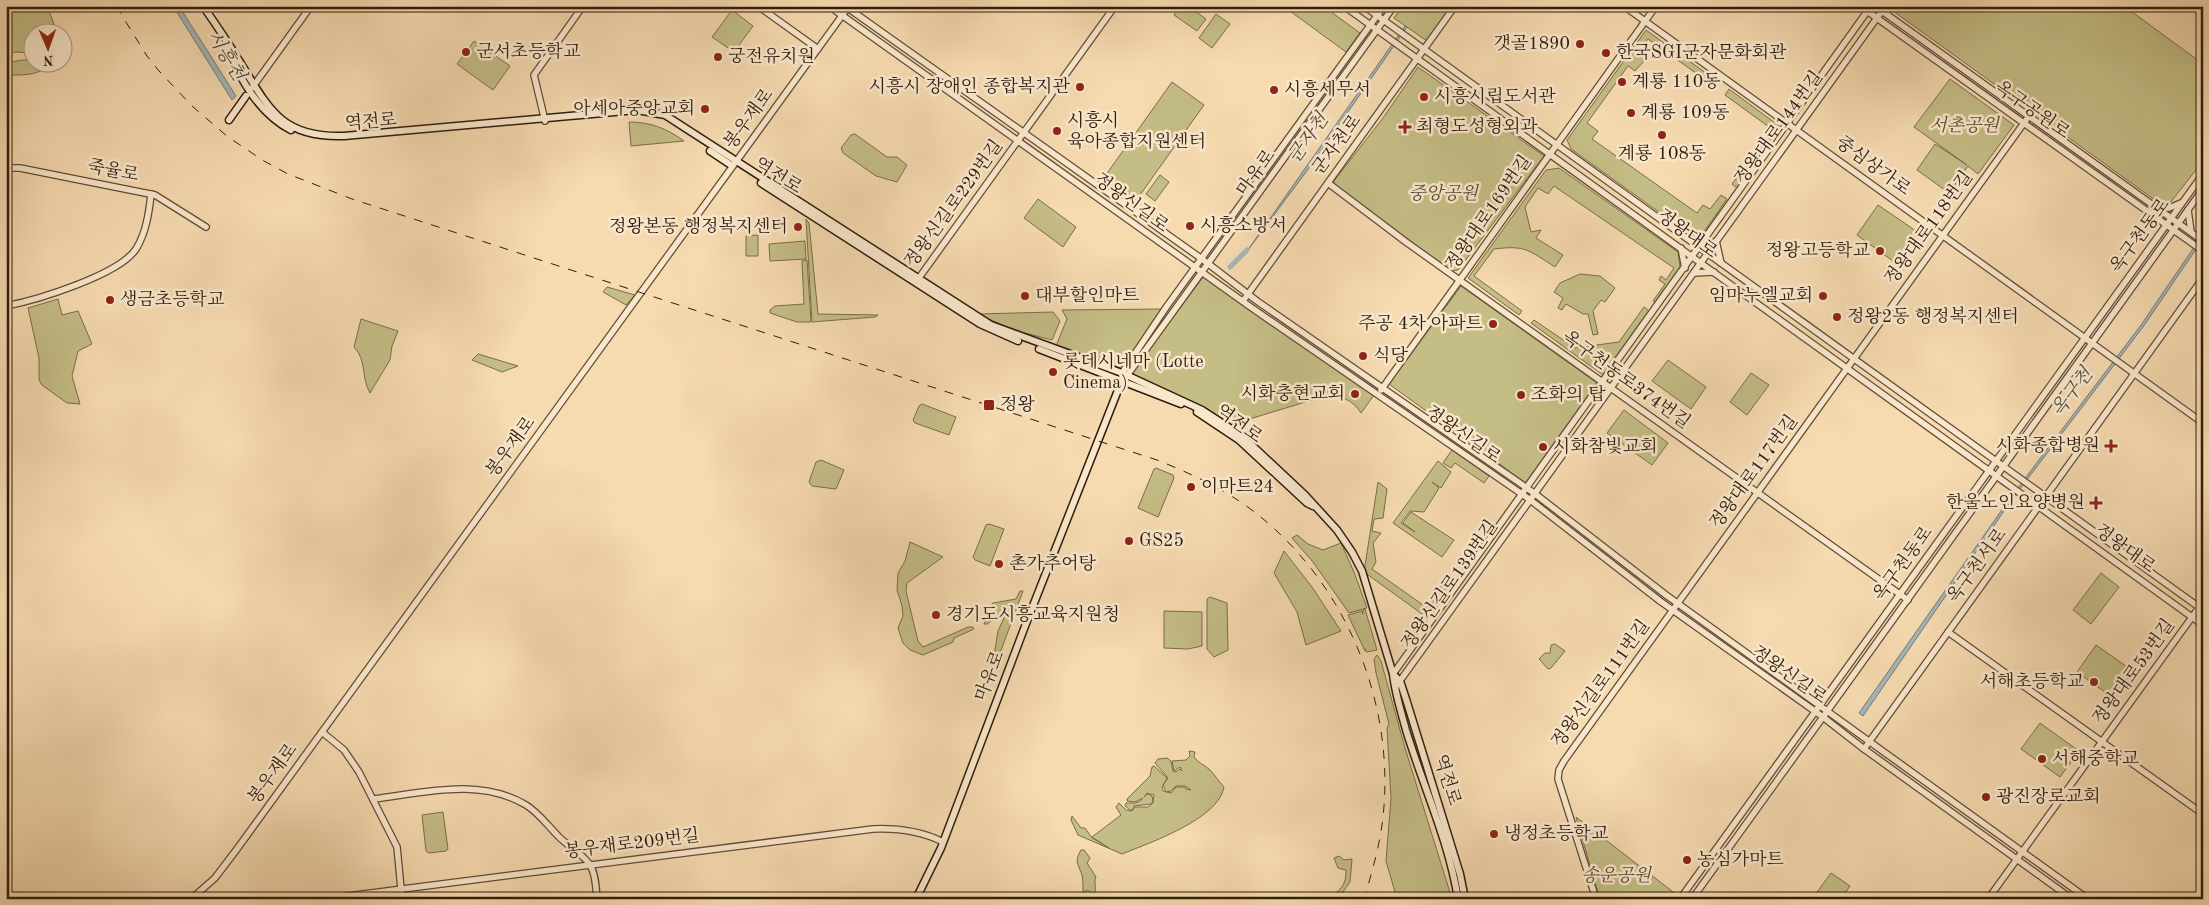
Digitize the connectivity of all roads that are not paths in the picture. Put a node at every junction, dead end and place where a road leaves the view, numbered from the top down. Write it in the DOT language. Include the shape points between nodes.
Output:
graph roads {
  1 [pos="203,6"];
  2 [pos="311,6"];
  3 [pos="584,6"];
  4 [pos="758,6"];
  5 [pos="829,6"];
  6 [pos="1116,6"];
  7 [pos="1344,6"];
  8 [pos="1364,6"];
  9 [pos="1384,6"];
  10 [pos="1394,6"];
  11 [pos="1455,6"];
  12 [pos="1624,6"];
  13 [pos="1656,6"];
  14 [pos="1860,6"];
  15 [pos="847,7"];
  16 [pos="1871,8"];
  17 [pos="1883,9"];
  18 [pos="842,15"];
  19 [pos="1377,15"];
  20 [pos="1877,18"];
  21 [pos="1384,20"];
  22 [pos="1645,21"];
  23 [pos="1370,25"];
  24 [pos="1377,30"];
  25 [pos="818,49"];
  26 [pos="1424,49"];
  27 [pos="1417,58"];
  28 [pos="250,91"];
  29 [pos="2029,116"];
  30 [pos="229,120"];
  31 [pos="544,120"];
  32 [pos="2024,122"];
  33 [pos="1788,124"];
  34 [pos="1797,130"];
  35 [pos="1024,134"];
  36 [pos="1018,141"];
  37 [pos="1556,144"];
  38 [pos="1549,154"];
  39 [pos="735,164"];
  40 [pos="6,168"];
  41 [pos="2203,174"];
  42 [pos="1328,183"];
  43 [pos="2203,190"];
  44 [pos="151,194"];
  45 [pos="2183,202"];
  46 [pos="2157,208"];
  47 [pos="2188,210"];
  48 [pos="2156,217"];
  49 [pos="2172,218"];
  50 [pos="2179,223"];
  51 [pos="2167,225"];
  52 [pos="206,227"];
  53 [pos="2174,230"];
  54 [pos="2191,232"];
  55 [pos="1943,235"];
  56 [pos="2159,236"];
  57 [pos="2186,239"];
  58 [pos="2167,240"];
  59 [pos="2203,240"];
  60 [pos="1716,241"];
  61 [pos="1700,247"];
  62 [pos="1681,248"];
  63 [pos="2203,251"];
  64 [pos="1708,253"];
  65 [pos="1693,257"];
  66 [pos="1202,259"];
  67 [pos="1701,263"];
  68 [pos="1721,263"];
  69 [pos="1209,265"];
  70 [pos="1196,268"];
  71 [pos="1684,269"];
  72 [pos="1203,272"];
  73 [pos="1714,272"];
  74 [pos="1694,273"];
  75 [pos="2203,278"];
  76 [pos="1460,280"];
  77 [pos="917,282"];
  78 [pos="1248,293"];
  79 [pos="1242,301"];
  80 [pos="6,306"];
  81 [pos="2085,338"];
  82 [pos="2092,343"];
  83 [pos="1854,358"];
  84 [pos="1847,368"];
  85 [pos="2134,374"];
  86 [pos="1124,376"];
  87 [pos="1603,382"];
  88 [pos="1382,388"];
  89 [pos="1610,388"];
  90 [pos="1378,394"];
  91 [pos="2203,423"];
  92 [pos="1996,460"];
  93 [pos="2004,466"];
  94 [pos="1989,470"];
  95 [pos="1997,476"];
  96 [pos="1526,488"];
  97 [pos="1757,492"];
  98 [pos="1534,493"];
  99 [pos="1522,494"];
  100 [pos="2046,496"];
  101 [pos="1529,499"];
  102 [pos="2039,505"];
  103 [pos="1900,594"];
  104 [pos="1908,600"];
  105 [pos="1678,603"];
  106 [pos="2201,606"];
  107 [pos="1673,611"];
  108 [pos="2192,617"];
  109 [pos="2203,624"];
  110 [pos="1948,632"];
  111 [pos="1393,674"];
  112 [pos="1400,681"];
  113 [pos="1394,688"];
  114 [pos="1820,705"];
  115 [pos="1815,711"];
  116 [pos="1828,711"];
  117 [pos="1823,717"];
  118 [pos="322,732"];
  119 [pos="1869,741"];
  120 [pos="2102,742"];
  121 [pos="1864,749"];
  122 [pos="373,800"];
  123 [pos="2203,814"];
  124 [pos="943,842"];
  125 [pos="2023,852"];
  126 [pos="2017,859"];
  127 [pos="590,865"];
  128 [pos="401,889"];
  129 [pos="191,899"];
  130 [pos="324,899"];
  131 [pos="402,899"];
  132 [pos="597,899"];
  133 [pos="916,899"];
  134 [pos="1458,899"];
  135 [pos="1465,899"];
  136 [pos="1596,899"];
  137 [pos="1680,899"];
  138 [pos="1692,899"];
  139 [pos="1988,899"];
  140 [pos="2072,899"];
  141 [pos="2088,899"];
  1 -- 28 [label="main road, 역전로"];
  2 -- 28 [label="street"];
  3 -- 31 [label="street" via="534,75"];
  4 -- 25 [label="street"];
  5 -- 18 [label="street, 정왕신길로"];
  6 -- 35 [label="street, 정왕신길로229번길"];
  7 -- 23 [label="street, 정왕대로"];
  8 -- 19 [label="street, 정왕대로"];
  9 -- 19 [label="street, 마유로"];
  10 -- 21 [label="street, 마유로"];
  11 -- 26 [label="street, 군자천로"];
  12 -- 22 [label="street, 중심상가로"];
  13 -- 22 [label="street, 정왕대로169번길"];
  14 -- 16 [label="street, 옥구공원로"];
  15 -- 18 [label="street, 봉우재로"];
  15 -- 35 [label="street, 정왕신길로"];
  16 -- 17 [label="street, 옥구공원로"];
  16 -- 20 [label="street, 옥구공원로"];
  16 -- 33 [label="street, 정왕대로144번길"];
  17 -- 20 [label="street, 정왕대로144번길"];
  17 -- 29 [label="street, 옥구공원로"];
  18 -- 25 [label="street, 봉우재로"];
  18 -- 36 [label="street, 정왕신길로"];
  19 -- 21 [label="street, 정왕대로"];
  19 -- 23 [label="street, 마유로"];
  20 -- 32 [label="street, 옥구공원로"];
  20 -- 34 [label="street, 정왕대로144번길"];
  21 -- 24 [label="street, 마유로"];
  21 -- 26 [label="street, 정왕대로"];
  22 -- 33 [label="street, 중심상가로"];
  22 -- 37 [label="street, 정왕대로169번길"];
  23 -- 24 [label="street, 정왕대로"];
  23 -- 66 [label="street, 마유로"];
  24 -- 27 [label="street, 정왕대로"];
  24 -- 69 [label="street, 마유로"];
  25 -- 39 [label="street, 봉우재로"];
  26 -- 27 [label="street, 군자천로"];
  26 -- 37 [label="street, 정왕대로"];
  27 -- 38 [label="street, 정왕대로"];
  27 -- 42 [label="street, 군자천로"];
  28 -- 30 [label="main road"];
  28 -- 31 [label="main road, 역전로" via="266,112 283,126 324,140"];
  29 -- 32 [label="street, 정왕대로118번길"];
  29 -- 46 [label="street, 옥구공원로"];
  31 -- 39 [label="main road, 역전로" via="650,114 672,124"];
  32 -- 48 [label="street, 옥구공원로"];
  32 -- 55 [label="street, 정왕대로118번길"];
  33 -- 34 [label="street, 중심상가로"];
  33 -- 61 [label="street, 정왕대로144번길"];
  34 -- 55 [label="street, 중심상가로"];
  34 -- 60 [label="street, 정왕대로144번길"];
  35 -- 36 [label="street, 정왕신길로229번길"];
  35 -- 66 [label="street, 정왕신길로"];
  36 -- 70 [label="street, 정왕신길로"];
  36 -- 77 [label="street, 정왕신길로229번길"];
  37 -- 38 [label="street, 정왕대로169번길"];
  37 -- 61 [label="street, 정왕대로"];
  38 -- 62 [label="street, 정왕대로"];
  38 -- 76 [label="street, 정왕대로169번길"];
  39 -- 77 [label="main road, 역전로"];
  39 -- 118 [label="street, 봉우재로"];
  40 -- 44 [label="street, 죽율로"];
  41 -- 45 [label="street, 옥구천동로"];
  42 -- 76 [label="street, 옥구천동로374번길"];
  42 -- 78 [label="street, 군자천로"];
  43 -- 47 [label="street, 옥구천동로"];
  44 -- 52 [label="street, 죽율로"];
  44 -- 80 [label="street" via="144,235 130,256 89,280"];
  45 -- 46 [label="street" via="2169,208"];
  45 -- 49 [label="street, 옥구천동로"];
  46 -- 49 [label="street, 옥구공원로"];
  47 -- 50 [label="street, 옥구천동로"];
  47 -- 54 [label="street"];
  48 -- 51 [label="street, 옥구공원로"];
  48 -- 56 [label="street" via="2160,226"];
  49 -- 50 [label="street, 옥구공원로"];
  49 -- 51 [label="street, 옥구천동로"];
  50 -- 53 [label="street, 옥구천동로"];
  50 -- 54 [label="street, 옥구공원로"];
  51 -- 53 [label="street, 옥구공원로"];
  51 -- 56 [label="street, 옥구천동로"];
  53 -- 57 [label="street, 옥구공원로"];
  53 -- 58 [label="street, 옥구천동로"];
  54 -- 59 [label="street, 옥구공원로"];
  55 -- 81 [label="street, 중심상가로"];
  55 -- 83 [label="street, 정왕대로118번길"];
  56 -- 81 [label="street, 옥구천동로"];
  57 -- 58 [label="street"];
  57 -- 63 [label="street, 옥구공원로"];
  58 -- 82 [label="street, 옥구천동로"];
  60 -- 64 [label="street, 정왕대로144번길"];
  60 -- 68 [label="street"];
  61 -- 64 [label="street, 정왕대로"];
  61 -- 65 [label="street, 정왕대로144번길"];
  62 -- 65 [label="street, 정왕대로"];
  62 -- 71 [label="street"];
  64 -- 67 [label="street, 정왕대로144번길"];
  64 -- 68 [label="street, 정왕대로"];
  65 -- 67 [label="street, 정왕대로"];
  65 -- 71 [label="street, 정왕대로144번길"];
  66 -- 69 [label="street, 정왕신길로"];
  66 -- 70 [label="street, 마유로"];
  67 -- 73 [label="street, 정왕대로"];
  67 -- 74 [label="street, 정왕대로144번길"];
  68 -- 83 [label="street, 정왕대로"];
  69 -- 72 [label="street, 마유로"];
  69 -- 78 [label="street, 정왕신길로"];
  70 -- 72 [label="street, 정왕신길로"];
  70 -- 86 [label="street, 마유로" via="1167,306"];
  71 -- 87 [label="street, 정왕대로144번길"];
  72 -- 79 [label="street, 정왕신길로"];
  72 -- 86 [label="street, 마유로"];
  73 -- 74 [label="street"];
  73 -- 84 [label="street, 정왕대로"];
  74 -- 89 [label="street, 정왕대로144번길"];
  75 -- 85 [label="street, 옥구천서로"];
  76 -- 87 [label="street, 옥구천동로374번길"];
  76 -- 88 [label="street, 정왕대로169번길"];
  77 -- 86 [label="main road, 역전로" via="989,329"];
  78 -- 79 [label="street, 군자천로"];
  78 -- 88 [label="street, 정왕신길로"];
  79 -- 90 [label="street, 정왕신길로"];
  81 -- 82 [label="street, 중심상가로"];
  81 -- 92 [label="street, 옥구천동로"];
  82 -- 85 [label="street, 중심상가로"];
  82 -- 93 [label="street, 옥구천동로"];
  83 -- 84 [label="street, 정왕대로117번길"];
  83 -- 92 [label="street, 정왕대로"];
  84 -- 94 [label="street, 정왕대로"];
  84 -- 97 [label="street, 정왕대로117번길"];
  85 -- 91 [label="street"];
  85 -- 100 [label="street, 옥구천서로"];
  86 -- 111 [label="main road, 역전로" via="1184,405 1239,440 1337,530 1362,571"];
  86 -- 124 [label="main road, 마유로"];
  87 -- 89 [label="street, 옥구천동로374번길"];
  87 -- 96 [label="street, 정왕신길로139번길"];
  88 -- 90 [label="street, 정왕대로169번길"];
  88 -- 96 [label="street, 정왕신길로"];
  89 -- 97 [label="street, 옥구천동로374번길"];
  89 -- 98 [label="street, 정왕신길로139번길"];
  90 -- 99 [label="street, 정왕신길로"];
  92 -- 93 [label="street, 정왕대로"];
  92 -- 94 [label="street, 옥구천동로"];
  93 -- 95 [label="street, 옥구천동로"];
  93 -- 100 [label="street, 정왕대로"];
  94 -- 95 [label="street, 정왕대로"];
  94 -- 103 [label="street, 옥구천동로"];
  95 -- 102 [label="street, 정왕대로"];
  95 -- 104 [label="street, 옥구천동로"];
  96 -- 98 [label="street, 정왕신길로"];
  96 -- 99 [label="street, 정왕신길로139번길"];
  97 -- 103 [label="street, 옥구천동로374번길"];
  97 -- 105 [label="street, 정왕대로117번길"];
  98 -- 101 [label="street, 정왕신길로139번길"];
  98 -- 105 [label="street, 정왕신길로"];
  99 -- 101 [label="street, 정왕신길로"];
  99 -- 111 [label="street, 정왕신길로139번길"];
  100 -- 102 [label="street, 옥구천서로"];
  100 -- 106 [label="street, 정왕대로"];
  101 -- 107 [label="street, 정왕신길로"];
  101 -- 112 [label="street, 정왕신길로139번길"];
  102 -- 108 [label="street, 정왕대로"];
  102 -- 110 [label="street, 옥구천서로"];
  103 -- 104 [label="street, 옥구천동로374번길"];
  103 -- 114 [label="street, 옥구천동로"];
  104 -- 116 [label="street, 옥구천동로"];
  105 -- 107 [label="street, 정왕신길로111번길"];
  105 -- 114 [label="street, 정왕신길로"];
  106 -- 108 [label="street, 정왕대로53번길"];
  107 -- 115 [label="street, 정왕신길로"];
  107 -- 136 [label="street, 정왕신길로111번길" via="1559,770 1558,779"];
  108 -- 109 [label="street, 정왕대로"];
  108 -- 120 [label="street, 정왕대로53번길"];
  110 -- 119 [label="street, 옥구천서로"];
  110 -- 120 [label="street"];
  111 -- 112 [label="main road, 역전로"];
  111 -- 113 [label="main road, 역전로"];
  112 -- 113 [label="street, 정왕신길로139번길"];
  112 -- 135 [label="main road, 역전로"];
  113 -- 134 [label="main road, 역전로" via="1447,851"];
  114 -- 115 [label="street, 옥구천동로"];
  114 -- 116 [label="street, 정왕신길로"];
  115 -- 117 [label="street, 정왕신길로"];
  115 -- 137 [label="street, 옥구천동로"];
  116 -- 117 [label="street, 옥구천동로"];
  116 -- 119 [label="street, 정왕신길로"];
  117 -- 121 [label="street, 정왕신길로"];
  117 -- 138 [label="street, 옥구천동로"];
  118 -- 122 [label="street" via="344,750"];
  118 -- 129 [label="street, 봉우재로" via="215,878"];
  119 -- 121 [label="street, 옥구천서로"];
  119 -- 125 [label="street, 정왕신길로"];
  120 -- 123 [label="street"];
  120 -- 125 [label="street, 정왕대로53번길"];
  121 -- 126 [label="street, 정왕신길로"];
  122 -- 127 [label="street" via="468,788 496,792 535,812"];
  122 -- 128 [label="street" via="397,846"];
  124 -- 127 [label="street, 봉우재로209번길" via="893,828 873,829"];
  124 -- 133 [label="main road, 마유로"];
  125 -- 126 [label="street, 정왕대로53번길"];
  125 -- 141 [label="street, 정왕신길로"];
  126 -- 139 [label="street, 정왕대로53번길"];
  126 -- 140 [label="street, 정왕신길로"];
  127 -- 128 [label="street, 봉우재로209번길"];
  127 -- 132 [label="street"];
  128 -- 130 [label="street, 봉우재로209번길"];
  128 -- 131 [label="street"];
}
